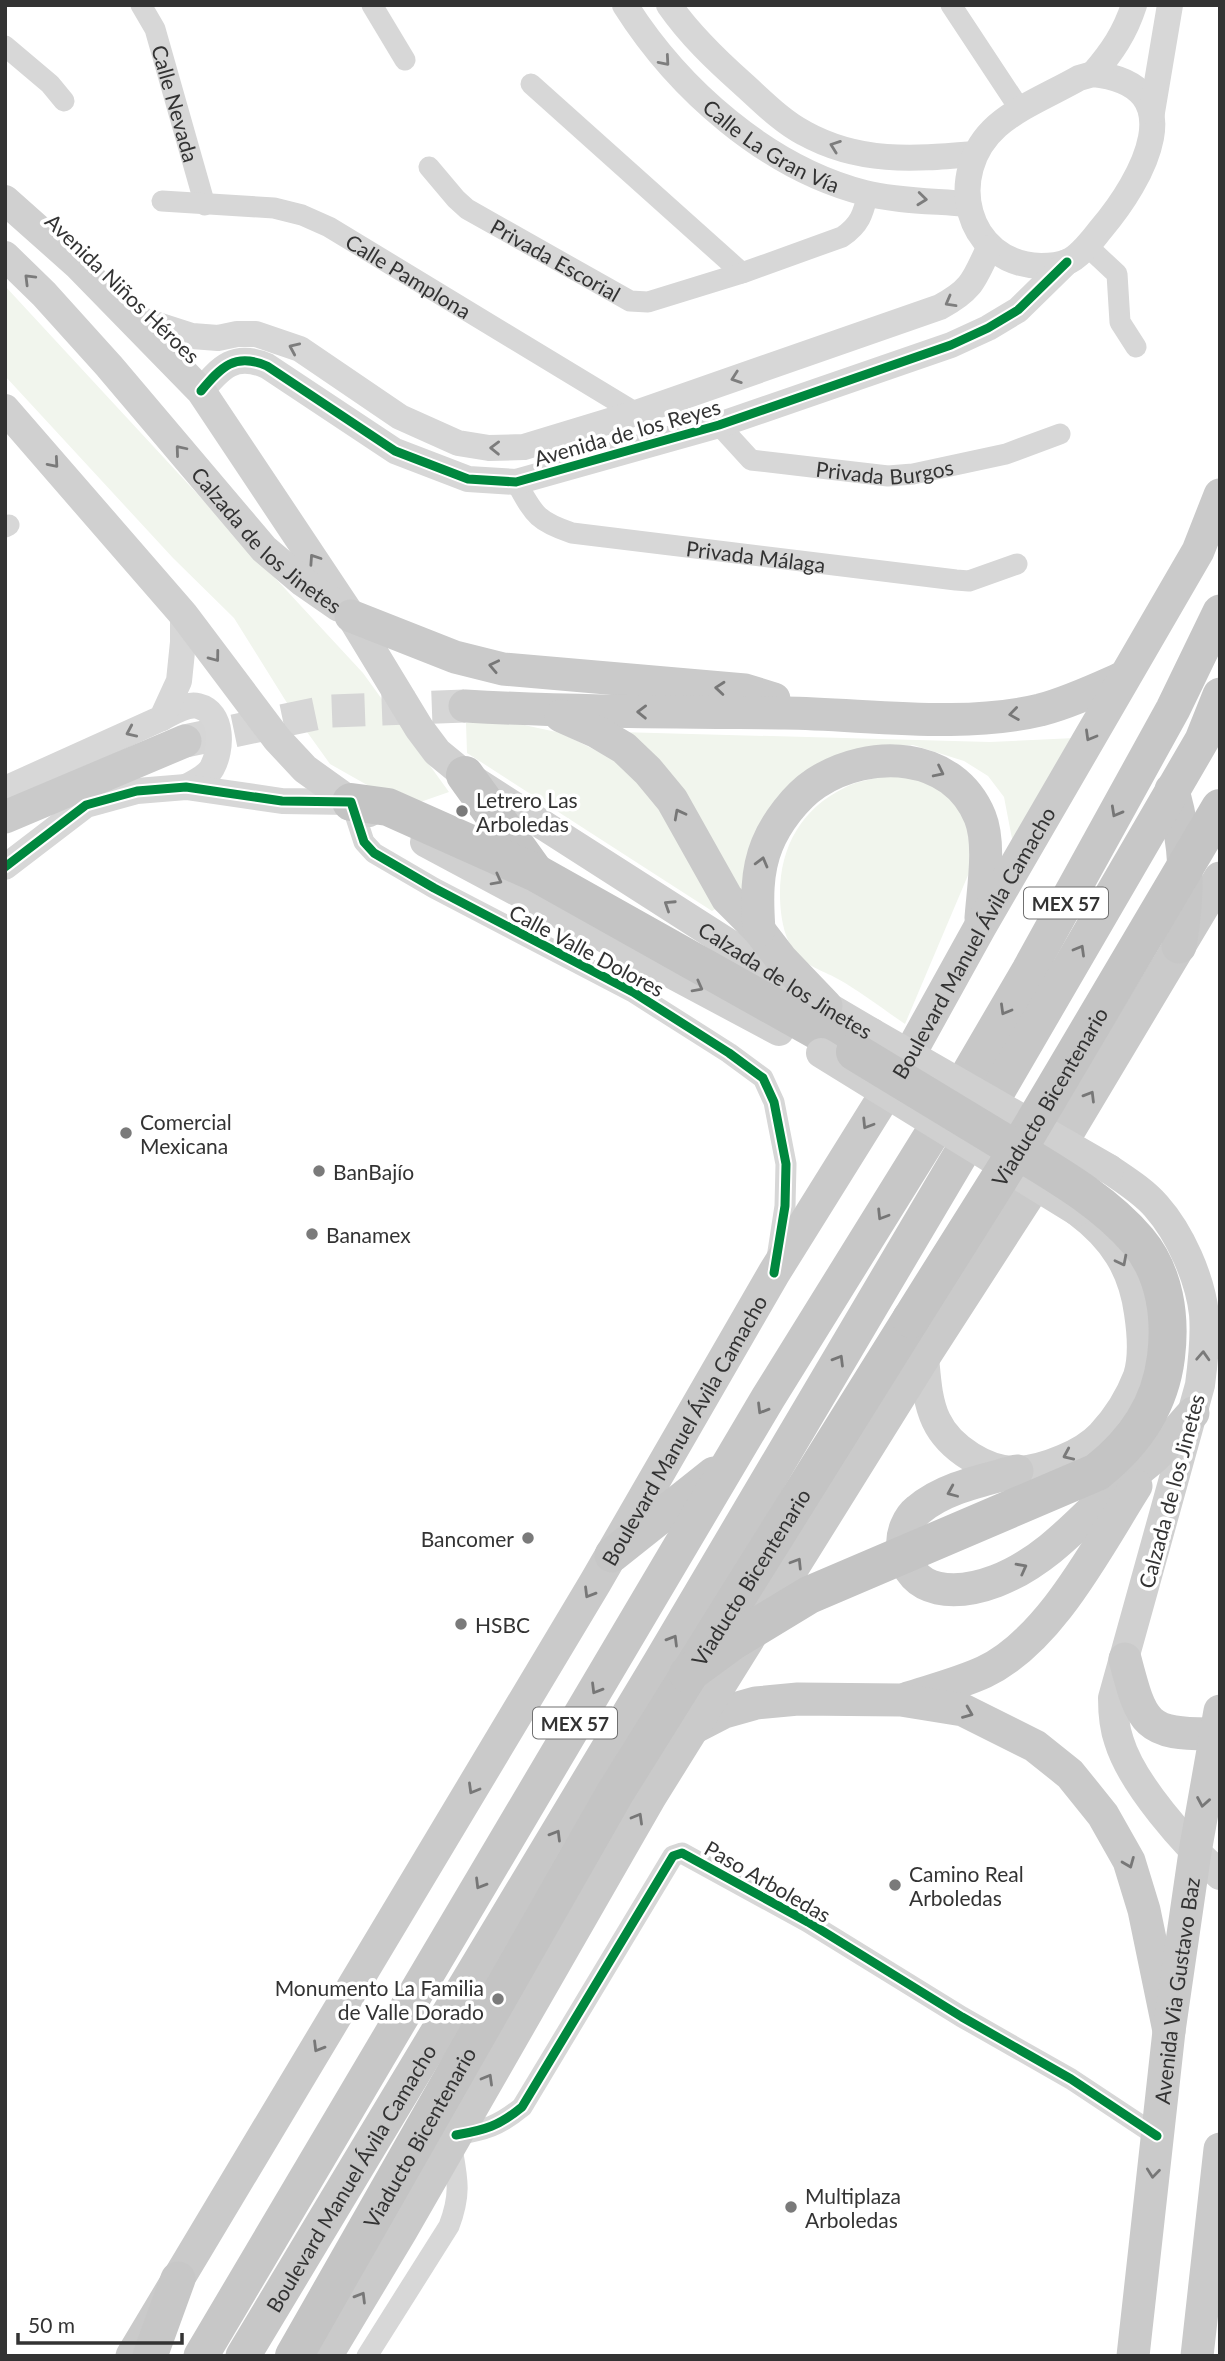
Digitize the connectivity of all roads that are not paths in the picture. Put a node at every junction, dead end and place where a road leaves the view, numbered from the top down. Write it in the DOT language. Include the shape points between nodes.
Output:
graph roads {
  1 [pos="141,5"];
  2 [pos="372,5"];
  3 [pos="625,5"];
  4 [pos="670,5"];
  5 [pos="951,5"];
  6 [pos="1134,5"];
  7 [pos="1170,5"];
  8 [pos="5,46"];
  9 [pos="405,60"];
  10 [pos="1093,74"];
  11 [pos="531,84"];
  12 [pos="64,102"];
  13 [pos="1021,110"];
  14 [pos="1152,112"];
  15 [pos="975,154"];
  16 [pos="429,167"];
  17 [pos="868,194"];
  18 [pos="5,200"];
  19 [pos="162,201"];
  20 [pos="967,204"];
  21 [pos="205,205"];
  22 [pos="989,248"];
  23 [pos="1077,254"];
  24 [pos="5,256"];
  25 [pos="742,273"];
  26 [pos="130,316"];
  27 [pos="218,338"];
  28 [pos="1136,347"];
  29 [pos="229,363"];
  30 [pos="201,391"];
  31 [pos="7,409"];
  32 [pos="636,412"];
  33 [pos="719,425"];
  34 [pos="1060,434"];
  35 [pos="516,482"];
  36 [pos="1220,495"];
  37 [pos="1017,564"];
  38 [pos="1220,612"];
  39 [pos="183,614"];
  40 [pos="351,616"];
  41 [pos="1124,677"];
  42 [pos="1220,695"];
  43 [pos="465,706"];
  44 [pos="550,711"];
  45 [pos="809,713"];
  46 [pos="162,718"];
  47 [pos="185,741"];
  48 [pos="464,775"];
  49 [pos="186,787"];
  50 [pos="5,789"];
  51 [pos="1172,790"];
  52 [pos="351,802"];
  53 [pos="1220,807"];
  54 [pos="5,817"];
  55 [pos="5,867"];
  56 [pos="536,873"];
  57 [pos="1220,878"];
  58 [pos="981,927"];
  59 [pos="759,930"];
  60 [pos="1179,946"];
  61 [pos="827,1006"];
  62 [pos="849,1046"];
  63 [pos="774,1273"];
  64 [pos="924,1357"];
  65 [pos="1193,1413"];
  66 [pos="1154,1457"];
  67 [pos="731,1461"];
  68 [pos="1017,1471"];
  69 [pos="612,1555"];
  70 [pos="1125,1659"];
  71 [pos="688,1674"];
  72 [pos="901,1700"];
  73 [pos="1217,1722"];
  74 [pos="693,1728"];
  75 [pos="1195,1852"];
  76 [pos="1220,1875"];
  77 [pos="1169,2031"];
  78 [pos="1157,2136"];
  79 [pos="454,2139"];
  80 [pos="1220,2149"];
  81 [pos="178,2279"];
  82 [pos="132,2356"];
  83 [pos="150,2356"];
  84 [pos="201,2356"];
  85 [pos="243,2356"];
  86 [pos="294,2356"];
  87 [pos="326,2356"];
  88 [pos="367,2356"];
  89 [pos="1133,2356"];
  90 [pos="1197,2356"];
  1 -- 21 [label="street, Calle Nevada" via="155,29"];
  2 -- 9 [label="street"];
  3 -- 17 [label="street, Calle La Gran Vía, one-way" via="667,64 737,127 783,160"];
  15 -- 4 [label="street, Calle La Gran Vía, one-way" via="901,159 866,155 802,133 708,52"];
  5 -- 13 [label="street"];
  6 -- 10 [label="street" via="1113,51"];
  7 -- 14 [label="street"];
  8 -- 12 [label="street"];
  10 -- 13 [label="street"];
  10 -- 14 [label="street" via="1114,76 1133,85"];
  11 -- 25 [label="street"];
  13 -- 15 [label="street" via="997,127"];
  14 -- 23 [label="street" via="1154,134 1141,171 1114,215"];
  15 -- 20 [label="street"];
  16 -- 25 [label="street, Privada Escorial" via="467,209 629,301 648,302"];
  17 -- 20 [label="street, Calle La Gran Vía, one-way"];
  17 -- 25 [label="street, Privada Escorial" via="862,219 842,237"];
  18 -- 26 [label="main road, Avenida Niños Héroes"];
  19 -- 21 [label="street, Calle Pamplona"];
  20 -- 22 [label="street"];
  21 -- 32 [label="street, Calle Pamplona" via="274,208 329,227"];
  22 -- 23 [label="street" via="1021,264 1044,266"];
  22 -- 32 [label="street, Avenida de los Reyes, one-way" via="961,296 940,307"];
  23 -- 28 [label="street" via="1117,274 1119,317"];
  23 -- 33 [label="street, Avenida de los Reyes" via="1018,310 988,328"];
  40 -- 24 [label="main road, Calzada de los Jinetes, one-way" via="264,549 109,366"];
  26 -- 27 [label="street, Avenida de los Reyes" via="192,336"];
  26 -- 30 [label="main road, Avenida Niños Héroes"];
  27 -- 29 [label="street"];
  32 -- 27 [label="street, Avenida de los Reyes, one-way" via="524,447 489,449 458,443 400,416 300,349 256,334"];
  29 -- 30 [label="street"];
  29 -- 35 [label="street, Avenida de los Reyes" via="255,361 267,366 395,451 468,479"];
  40 -- 30 [label="main road, Avenida Niños Héroes, one-way"];
  31 -- 39 [label="main road, Calzada de los Jinetes, one-way"];
  33 -- 34 [label="street, Privada Burgos" via="751,460 888,476 1006,454"];
  33 -- 35 [label="street, Avenida de los Reyes"];
  35 -- 37 [label="street, Privada Málaga" via="534,514 549,526 572,533 969,581"];
  36 -- 41 [label="main road, Boulevard Manuel Ávila Camacho" via="1198,551"];
  38 -- 67 [label="highway, Boulevard Manuel Ávila Camacho / MEX 57, one-way" via="1173,709 1029,970"];
  39 -- 46 [label="street" via="178,681"];
  39 -- 52 [label="main road, Calzada de los Jinetes, one-way" via="277,738 305,769"];
  45 -- 40 [label="main road, one-way" via="745,690 503,668 455,657"];
  40 -- 48 [label="main road, Calzada de los Jinetes" via="419,728 437,752"];
  41 -- 45 [label="main road, one-way" via="1075,699 1000,716"];
  41 -- 58 [label="main road, Boulevard Manuel Ávila Camacho, one-way"];
  42 -- 51 [label="highway, Boulevard Manuel Ávila Camacho / MEX 57" via="1202,740"];
  43 -- 44 [label="main road"];
  45 -- 44 [label="main road, one-way"];
  59 -- 44 [label="main road, one-way" via="727,898 672,800 648,771 624,748"];
  46 -- 49 [label="street" via="198,706 207,711 218,731 220,743 211,770"];
  46 -- 50 [label="street, one-way"];
  47 -- 54 [label="main road"];
  48 -- 56 [label="highway"];
  61 -- 48 [label="main road, Calzada de los Jinetes, one-way"];
  49 -- 52 [label="street" via="282,800"];
  49 -- 55 [label="street" via="137,791 86,805"];
  51 -- 60 [label="highway" via="1186,873"];
  85 -- 51 [label="highway, Boulevard Manuel Ávila Camacho / MEX 57, one-way" via="689,1614"];
  52 -- 56 [label="highway" via="388,807"];
  52 -- 62 [label="main road, Calzada de los Jinetes, one-way"];
  52 -- 63 [label="street, Calle Valle Dolores" via="364,842 374,853 633,992 763,1077 774,1102 786,1164 785,1206"];
  53 -- 71 [label="highway, Viaducto Bicentenario, bridge" via="1026,1136"];
  56 -- 62 [label="highway"];
  57 -- 60 [label="main road"];
  59 -- 58 [label="main road, one-way" via="759,872 767,845 788,809 814,784 845,768 884,761 918,763 947,774 967,794 981,819 985,852"];
  58 -- 63 [label="main road, Boulevard Manuel Ávila Camacho, one-way" via="903,1066"];
  59 -- 61 [label="main road"];
  64 -- 60 [label="main road, one-way" via="1055,1154"];
  61 -- 62 [label="main road, Calzada de los Jinetes"];
  65 -- 62 [label="main road, Calzada de los Jinetes, one-way, bridge" via="1203,1361 1204,1314 1197,1284 1174,1232 1156,1206 1109,1169"];
  62 -- 68 [label="main road, Calzada de los Jinetes, one-way, bridge" via="1095,1225 1114,1245 1127,1270 1143,1336 1138,1375 1123,1407 1100,1437 1075,1453"];
  62 -- 71 [label="highway, bridge" via="1077,1187 1139,1242 1163,1292 1170,1328 1164,1370 1157,1397 1142,1424 1097,1472 809,1595"];
  63 -- 69 [label="main road, Boulevard Manuel Ávila Camacho"];
  64 -- 68 [label="main road, Calzada de los Jinetes" via="936,1421 950,1441 968,1456"];
  74 -- 64 [label="main road, one-way"];
  65 -- 66 [label="main road"];
  65 -- 70 [label="main road, Calzada de los Jinetes"];
  68 -- 66 [label="main road, one-way" via="967,1485 917,1510 902,1544 908,1569 930,1586 949,1590 1009,1575 1070,1532"];
  66 -- 72 [label="main road" via="1061,1603 1036,1632 1013,1654 985,1671"];
  67 -- 69 [label="highway"];
  67 -- 84 [label="highway, Boulevard Manuel Ávila Camacho / MEX 57, one-way"];
  69 -- 81 [label="main road, Boulevard Manuel Ávila Camacho, one-way"];
  70 -- 73 [label="main road" via="1140,1708 1149,1721 1180,1734"];
  70 -- 75 [label="main road, Calzada de los Jinetes" via="1113,1698 1119,1744 1136,1777"];
  71 -- 86 [label="highway, Viaducto Bicentenario" via="608,1805"];
  72 -- 74 [label="main road" via="756,1703"];
  72 -- 77 [label="main road, one-way" via="963,1710 1035,1746 1070,1774 1129,1861"];
  73 -- 75 [label="main road, Avenida Via Gustavo Baz, one-way"];
  79 -- 74 [label="main road, one-way"];
  75 -- 76 [label="main road, Calzada de los Jinetes"];
  75 -- 77 [label="main road, Avenida Via Gustavo Baz"];
  77 -- 78 [label="main road, Avenida Via Gustavo Baz"];
  78 -- 79 [label="street, Paso Arboledas" via="1071,2079 808,1922 682,1853 673,1856 522,2107 506,2120"];
  78 -- 89 [label="main road, Avenida Via Gustavo Baz, one-way"];
  87 -- 79 [label="main road, one-way"];
  79 -- 88 [label="street" via="457,2205 449,2225"];
  80 -- 90 [label="main road"];
  81 -- 82 [label="main road, Boulevard Manuel Ávila Camacho"];
  81 -- 83 [label="highway"];
}
